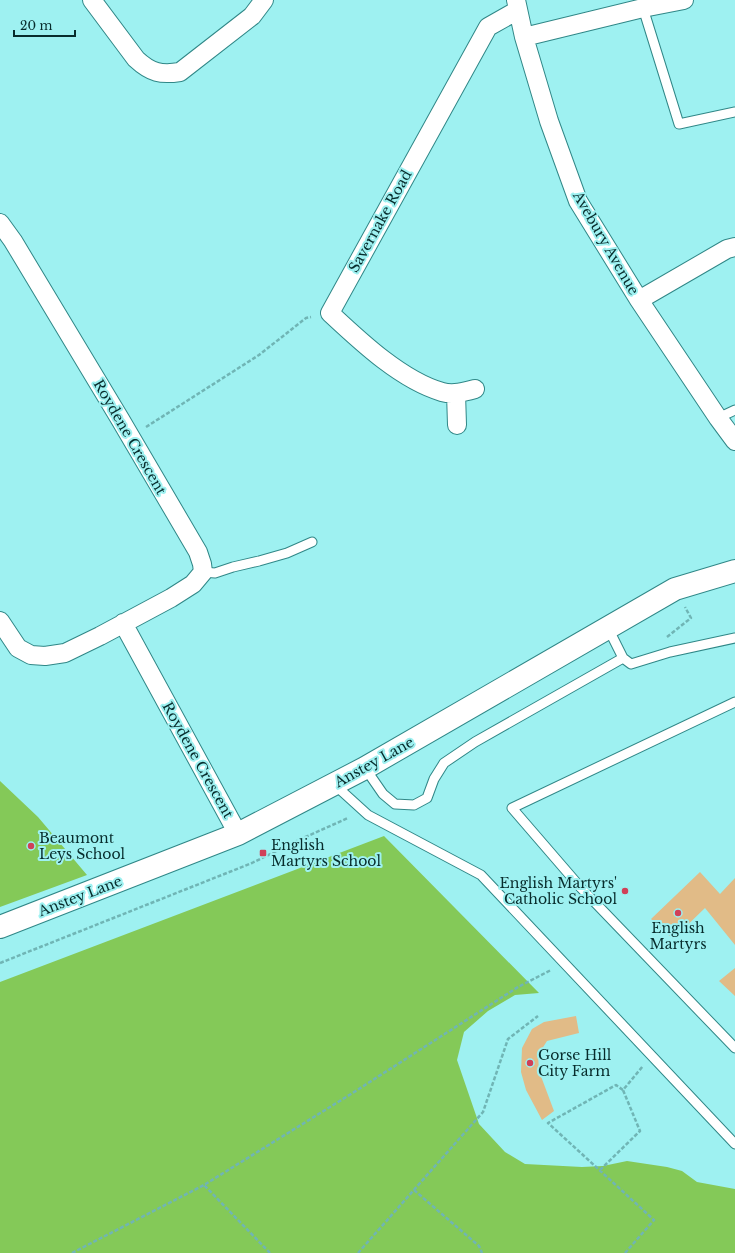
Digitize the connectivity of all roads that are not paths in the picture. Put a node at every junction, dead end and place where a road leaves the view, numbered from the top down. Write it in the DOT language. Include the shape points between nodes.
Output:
graph roads {
  1 [pos="92,0"];
  2 [pos="264,0"];
  3 [pos="684,0"];
  4 [pos="517,5"];
  5 [pos="643,8"];
  6 [pos="524,37"];
  7 [pos="735,112"];
  8 [pos="0,223"];
  9 [pos="735,247"];
  10 [pos="639,300"];
  11 [pos="475,389"];
  12 [pos="456,393"];
  13 [pos="735,410"];
  14 [pos="718,418"];
  15 [pos="457,425"];
  16 [pos="735,441"];
  17 [pos="312,542"];
  18 [pos="735,570"];
  19 [pos="203,572"];
  20 [pos="0,621"];
  21 [pos="123,623"];
  22 [pos="608,628"];
  23 [pos="735,638"];
  24 [pos="623,658"];
  25 [pos="735,702"];
  26 [pos="365,768"];
  27 [pos="335,784"];
  28 [pos="238,834"];
  29 [pos="0,927"];
  30 [pos="735,1048"];
  31 [pos="735,1144"];
  1 -- 2 [label="street" via="136,59 144,66 160,73 171,74 180,72 252,16"];
  3 -- 5 [label="street"];
  4 -- 6 [label="street, Avebury Avenue"];
  4 -- 12 [label="street, Savernake Road" via="488,27 330,313 365,345 410,378 443,392"];
  5 -- 6 [label="street"];
  5 -- 7 [label="lane" via="679,124"];
  6 -- 10 [label="street, Avebury Avenue" via="549,121 578,201"];
  8 -- 19 [label="street, Roydene Crescent" via="14,241 198,552"];
  9 -- 10 [label="street" via="727,249"];
  10 -- 14 [label="street, Avebury Avenue"];
  11 -- 12 [label="street"];
  12 -- 15 [label="street"];
  13 -- 14 [label="lane"];
  14 -- 16 [label="street, Avebury Avenue"];
  17 -- 19 [label="lane" via="259,561 215,573"];
  18 -- 22 [label="main road, Anstey Lane" via="675,589"];
  19 -- 21 [label="street" via="193,584 147,612"];
  20 -- 21 [label="street" via="18,648 31,655 46,656 64,653"];
  21 -- 28 [label="street, Roydene Crescent"];
  22 -- 24 [label="lane"];
  22 -- 26 [label="main road, Anstey Lane"];
  23 -- 24 [label="lane" via="670,652 632,664"];
  24 -- 26 [label="lane" via="444,762 427,798 414,805 395,804 383,794"];
  25 -- 30 [label="lane" via="512,808 581,888"];
  26 -- 27 [label="main road, Anstey Lane"];
  27 -- 28 [label="main road, Anstey Lane"];
  27 -- 31 [label="lane" via="368,815 481,875"];
  28 -- 29 [label="main road, Anstey Lane"];
}
